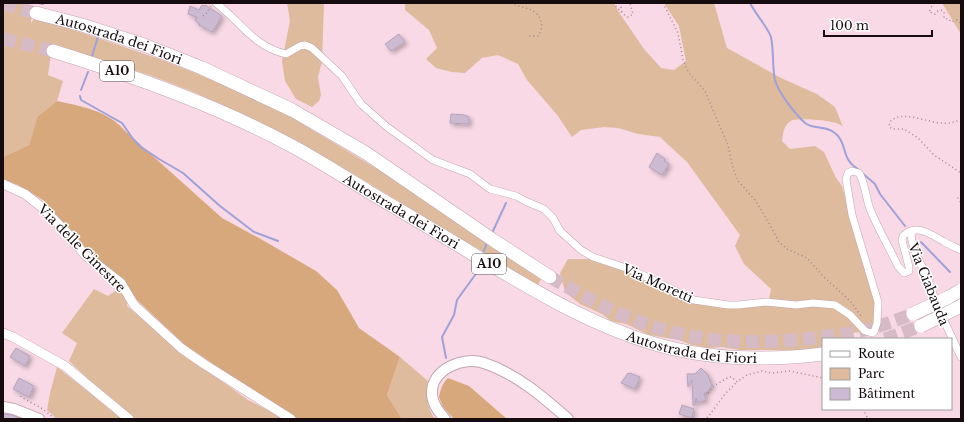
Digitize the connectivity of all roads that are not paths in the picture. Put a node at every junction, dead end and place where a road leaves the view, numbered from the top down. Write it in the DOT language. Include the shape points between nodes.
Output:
graph roads {
  1 [pos="216,3"];
  2 [pos="36,13"];
  3 [pos="53,51"];
  4 [pos="3,184"];
  5 [pos="911,231"];
  6 [pos="961,250"];
  7 [pos="550,277"];
  8 [pos="961,290"];
  9 [pos="961,306"];
  10 [pos="913,314"];
  11 [pos="921,326"];
  12 [pos="3,333"];
  13 [pos="952,338"];
  14 [pos="952,338"];
  15 [pos="822,354"];
  16 [pos="961,357"];
  17 [pos="3,407"];
  18 [pos="39,419"];
  19 [pos="129,419"];
  20 [pos="291,419"];
  21 [pos="445,419"];
  22 [pos="568,419"];
  1 -- 5 [label="street, Via Moretti" via="260,43 286,54 300,46 312,48 342,76 361,104 387,127 433,160 470,174 490,189 516,196 544,209 560,231 593,257 632,270 694,300 738,305 766,302 834,305 872,334 876,329 878,302 852,215 846,178 848,173 855,171 861,177 870,211 904,273 909,271 909,267 902,240 903,236"];
  2 -- 7 [label="highway, Autostrada dei Fiori / A10" via="110,33 151,48 202,68 292,110 366,153"];
  3 -- 15 [label="highway, Autostrada dei Fiori / A10" via="158,85 260,130 317,161 528,288 626,334 672,348 719,356 768,358"];
  4 -- 20 [label="street, Via delle Ginestre" via="25,194 44,209 85,255 121,283 134,305 181,348"];
  5 -- 6 [label="street" via="923,230"];
  5 -- 14 [label="street, Via Ciabauda" via="914,252"];
  8 -- 10 [label="highway, bridge"];
  9 -- 11 [label="highway, bridge"];
  12 -- 19 [label="street" via="65,366"];
  13 -- 16 [label="street, Via Ciabauda"];
  17 -- 18 [label="main road"];
  21 -- 22 [label="main road" via="434,402 435,383 444,370 467,360 494,366 526,384"];
}
